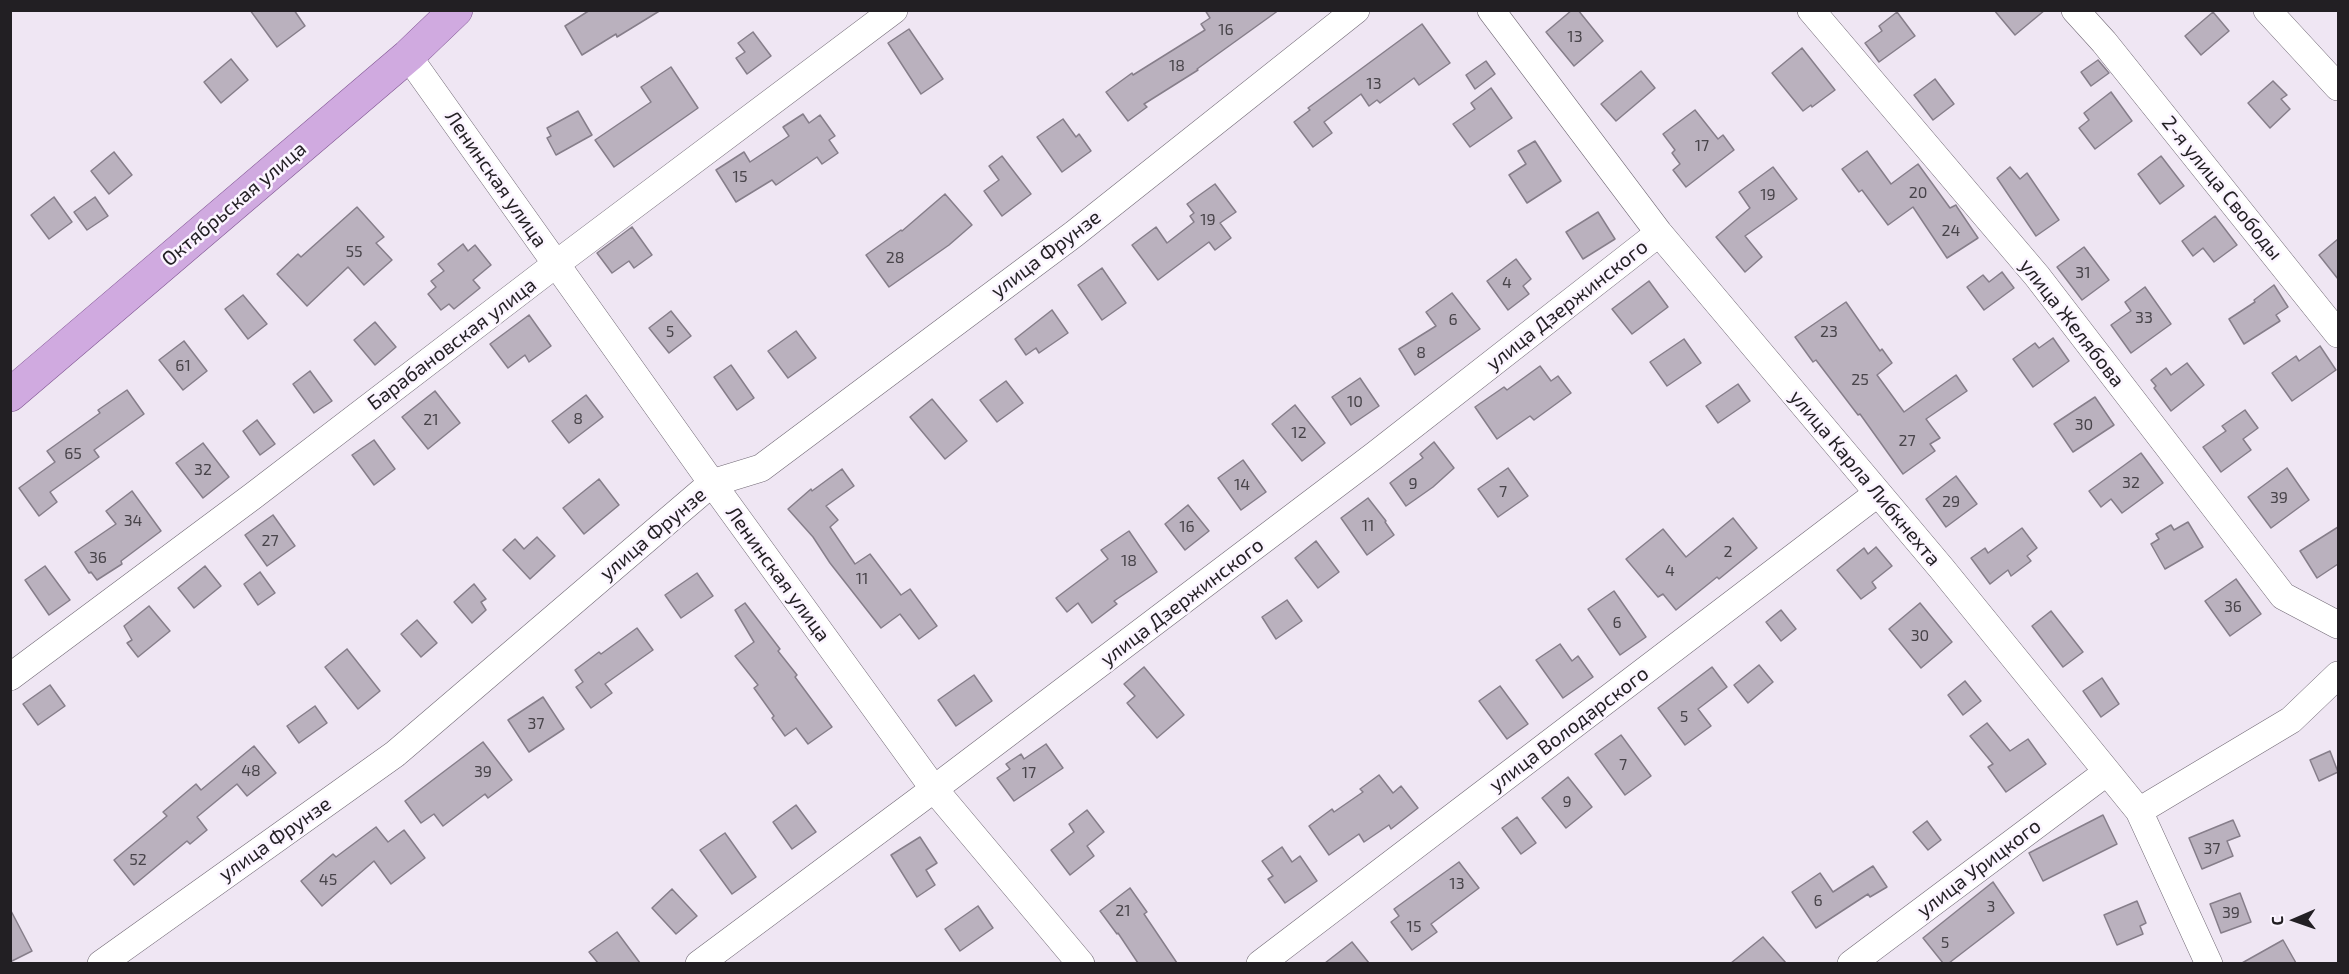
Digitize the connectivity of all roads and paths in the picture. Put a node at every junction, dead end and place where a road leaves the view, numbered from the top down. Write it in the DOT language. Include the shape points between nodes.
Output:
graph roads {
  1 [pos="456,10"];
  2 [pos="894,10"];
  3 [pos="1356,10"];
  4 [pos="1491,10"];
  5 [pos="1811,10"];
  6 [pos="2075,10"];
  7 [pos="2267,10"];
  8 [pos="408,56"];
  9 [pos="2338,87"];
  10 [pos="1659,233"];
  11 [pos="556,264"];
  12 [pos="2338,334"];
  13 [pos="10,395"];
  14 [pos="712,483"];
  15 [pos="1878,493"];
  16 [pos="2338,625"];
  17 [pos="2338,675"];
  18 [pos="10,677"];
  19 [pos="2107,772"];
  20 [pos="934,789"];
  21 [pos="2139,812"];
  22 [pos="100,963"];
  23 [pos="699,963"];
  24 [pos="1081,963"];
  25 [pos="1260,963"];
  26 [pos="1851,963"];
  27 [pos="2210,963"];
  1 -- 8 [label="main road, Октябрьская улица"];
  2 -- 11 [label="street, Барабановская улица"];
  3 -- 14 [label="street, улица Фрунзе" via="1074,234 760,468"];
  4 -- 10 [label="street, улица Карла Либкнехта"];
  5 -- 16 [label="street, улица Желябова" via="2037,276 2283,596"];
  6 -- 12 [label="street, 2-я улица Свободы"];
  7 -- 9 [label="street"];
  8 -- 11 [label="street, Ленинская улица"];
  8 -- 13 [label="main road, Октябрьская улица"];
  10 -- 15 [label="street, улица Карла Либкнехта"];
  10 -- 20 [label="street, улица Дзержинского" via="1375,455"];
  11 -- 14 [label="street, Ленинская улица"];
  11 -- 18 [label="street, Барабановская улица"];
  14 -- 20 [label="street, Ленинская улица"];
  14 -- 22 [label="street, улица Фрунзе" via="395,754"];
  15 -- 19 [label="street, улица Карла Либкнехта"];
  15 -- 25 [label="street, улица Володарского"];
  17 -- 21 [label="street" via="2291,720"];
  19 -- 21 [label="street, улица Карла Либкнехта"];
  19 -- 26 [label="street, улица Урицкого"];
  20 -- 23 [label="street, улица Дзержинского"];
  20 -- 24 [label="street, Ленинская улица"];
  21 -- 27 [label="street, улица Карла Либкнехта"];
}
